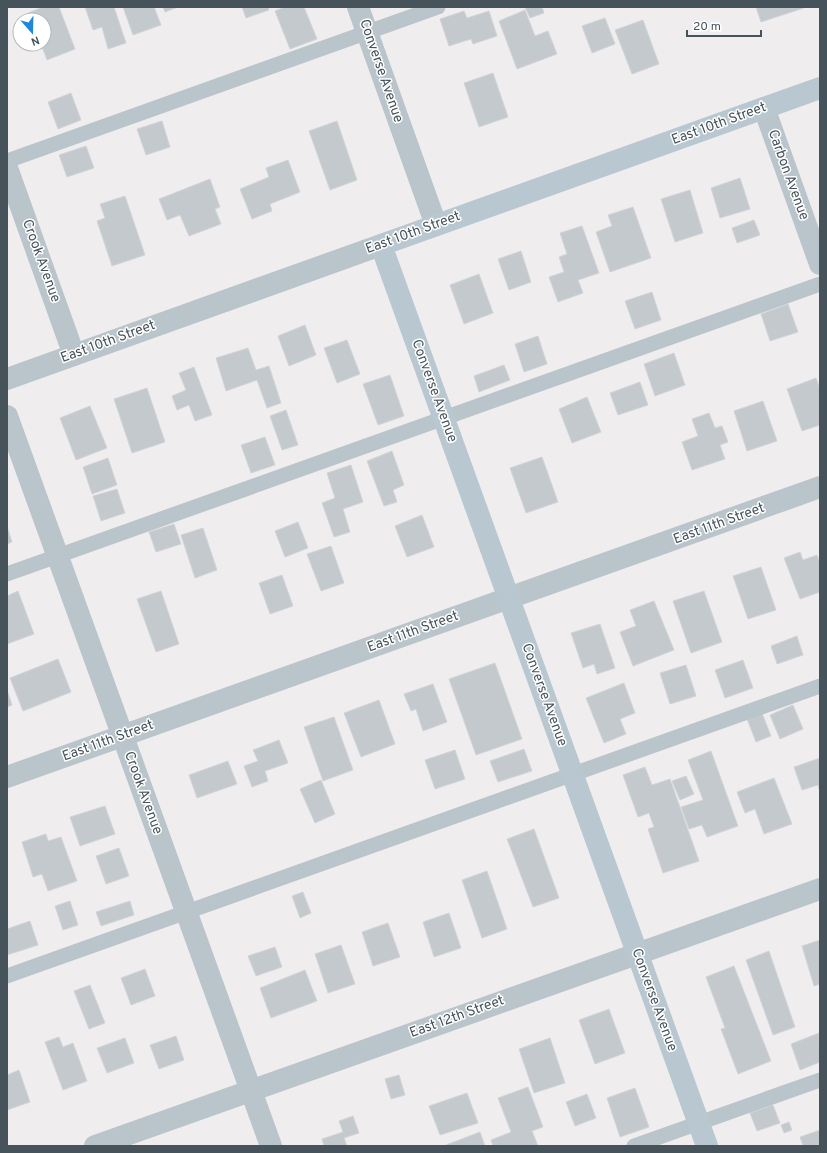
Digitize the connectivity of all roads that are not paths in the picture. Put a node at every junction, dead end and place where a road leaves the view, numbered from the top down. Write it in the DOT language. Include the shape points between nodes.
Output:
graph roads {
  1 [pos="358,7"];
  2 [pos="438,7"];
  3 [pos="367,32"];
  4 [pos="820,88"];
  5 [pos="764,108"];
  6 [pos="7,161"];
  7 [pos="7,168"];
  8 [pos="436,225"];
  9 [pos="381,245"];
  10 [pos="820,264"];
  11 [pos="820,284"];
  12 [pos="74,355"];
  13 [pos="7,379"];
  14 [pos="7,416"];
  15 [pos="444,418"];
  16 [pos="820,488"];
  17 [pos="57,556"];
  18 [pos="7,574"];
  19 [pos="509,598"];
  20 [pos="820,686"];
  21 [pos="122,736"];
  22 [pos="572,774"];
  23 [pos="7,777"];
  24 [pos="820,889"];
  25 [pos="186,912"];
  26 [pos="637,954"];
  27 [pos="7,976"];
  28 [pos="820,1080"];
  29 [pos="251,1091"];
  30 [pos="698,1123"];
  31 [pos="95,1146"];
  32 [pos="270,1146"];
  33 [pos="634,1146"];
  34 [pos="706,1146"];
  1 -- 3 [label="street, Converse Avenue"];
  2 -- 3 [label="lane"];
  3 -- 6 [label="lane"];
  3 -- 8 [label="street, Converse Avenue"];
  4 -- 5 [label="street, East 10th Street"];
  5 -- 8 [label="street, East 10th Street"];
  5 -- 10 [label="street, Carbon Avenue"];
  7 -- 12 [label="street, Crook Avenue"];
  8 -- 9 [label="street, East 10th Street"];
  9 -- 12 [label="street, East 10th Street"];
  9 -- 15 [label="street, Converse Avenue"];
  11 -- 15 [label="lane"];
  12 -- 13 [label="street, East 10th Street"];
  14 -- 17 [label="street, Crook Avenue"];
  15 -- 17 [label="lane"];
  15 -- 19 [label="street, Converse Avenue"];
  16 -- 19 [label="street, East 11th Street"];
  17 -- 18 [label="lane"];
  17 -- 21 [label="street, Crook Avenue"];
  19 -- 21 [label="street, East 11th Street"];
  19 -- 22 [label="street, Converse Avenue"];
  20 -- 22 [label="lane"];
  21 -- 23 [label="street, East 11th Street"];
  21 -- 25 [label="street, Crook Avenue"];
  22 -- 25 [label="lane"];
  22 -- 26 [label="street, Converse Avenue"];
  24 -- 26 [label="street, East 12th Street"];
  25 -- 27 [label="lane"];
  25 -- 29 [label="street, Crook Avenue"];
  26 -- 29 [label="street, East 12th Street"];
  26 -- 30 [label="street, Converse Avenue"];
  28 -- 30 [label="lane"];
  29 -- 31 [label="street, East 12th Street"];
  29 -- 32 [label="street, Crook Avenue"];
  30 -- 33 [label="lane"];
  30 -- 34 [label="street, Converse Avenue"];
}
